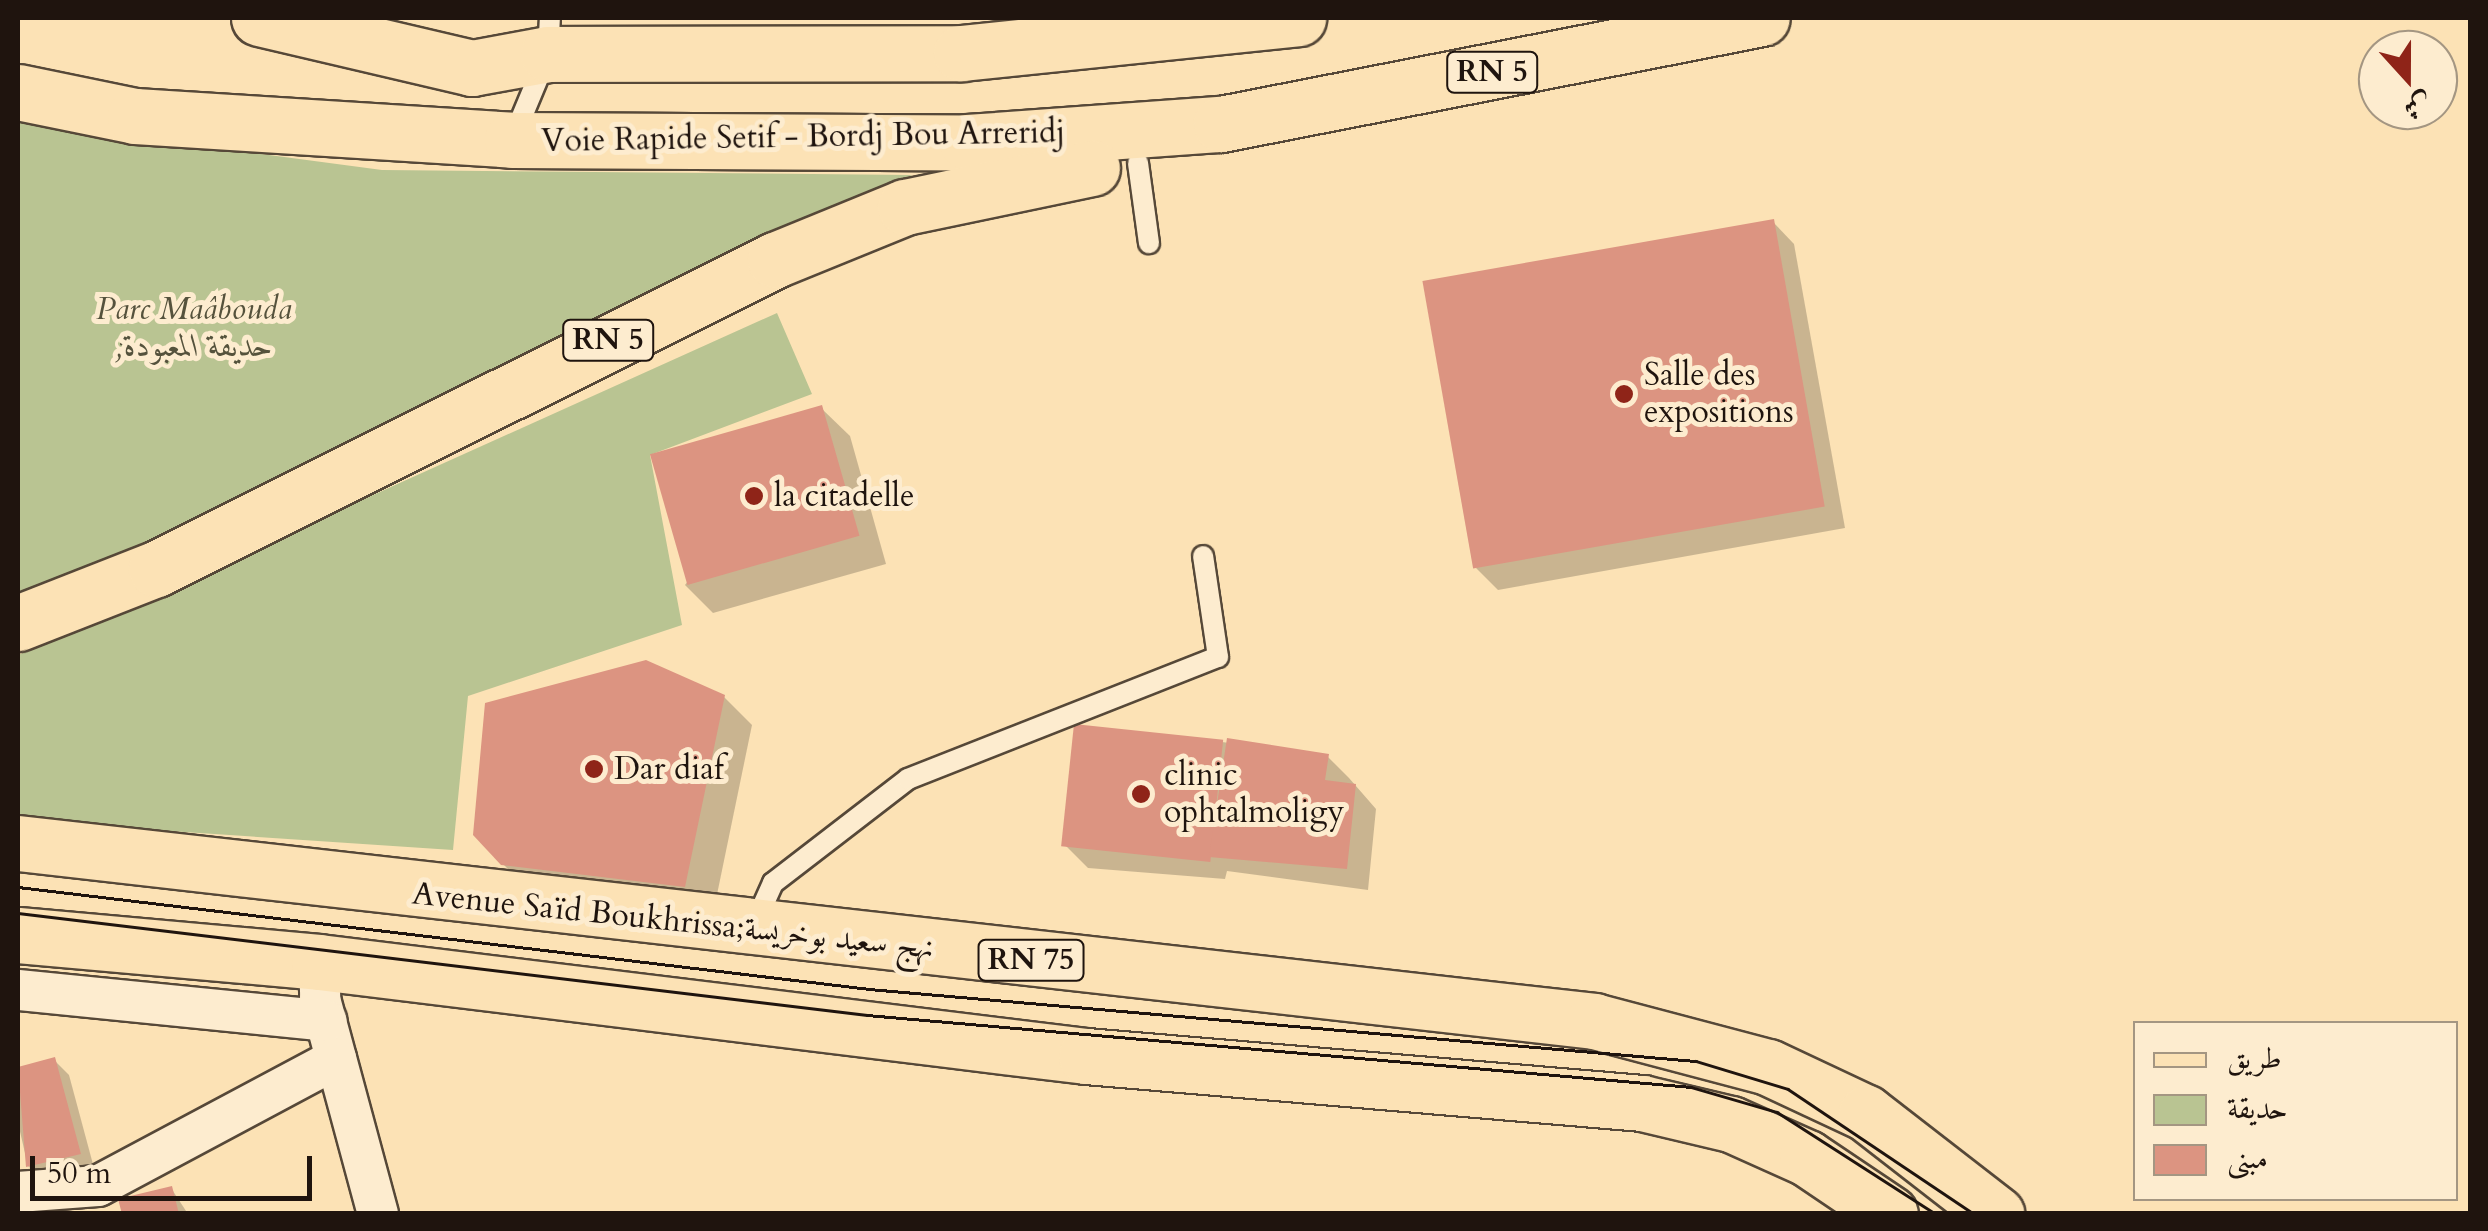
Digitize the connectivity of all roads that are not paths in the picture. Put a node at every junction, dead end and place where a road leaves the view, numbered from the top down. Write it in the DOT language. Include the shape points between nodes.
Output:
graph roads {
  1 [pos="259,18"];
  2 [pos="1298,18"];
  3 [pos="1762,18"];
  4 [pos="549,36"];
  5 [pos="18,92"];
  6 [pos="1221,124"];
  7 [pos="512,140"];
  8 [pos="1138,163"];
  9 [pos="1149,243"];
  10 [pos="1203,556"];
  11 [pos="18,624"];
  12 [pos="18,843"];
  13 [pos="752,929"];
  14 [pos="18,935"];
  15 [pos="319,962"];
  16 [pos="18,990"];
  17 [pos="331,1040"];
  18 [pos="18,1192"];
  19 [pos="378,1214"];
  20 [pos="1890,1214"];
  21 [pos="1996,1214"];
  1 -- 4 [label="main road" via="472,68"];
  2 -- 4 [label="main road" via="961,53"];
  3 -- 6 [label="main road, Voie Rapide Setif - Bordj Bou Arreridj / RN 5"];
  4 -- 7 [label="lane"];
  5 -- 7 [label="main road, Voie Rapide Setif - Bordj Bou Arreridj / RN 5" via="135,116"];
  6 -- 7 [label="main road, Voie Rapide Setif - Bordj Bou Arreridj / RN 5" via="967,142"];
  6 -- 8 [label="main road, RN 5"];
  8 -- 9 [label="lane"];
  8 -- 11 [label="main road, RN 5" via="1018,178 905,207 791,253 156,569"];
  10 -- 13 [label="lane" via="1218,657 908,779 773,884"];
  12 -- 13 [label="main road, Avenue Saïd Boukhrissa;نهج سعيد بوخريسة / RN 75"];
  13 -- 21 [label="main road, Avenue Saïd Boukhrissa;نهج سعيد بوخريسة / RN 75" via="1594,1021 1768,1066 1866,1113"];
  14 -- 15 [label="main road"];
  15 -- 17 [label="street"];
  15 -- 20 [label="main road" via="1086,1056 1642,1103 1731,1124 1807,1158"];
  16 -- 17 [label="street"];
  17 -- 18 [label="street" via="98,1186"];
  17 -- 19 [label="street"];
}
